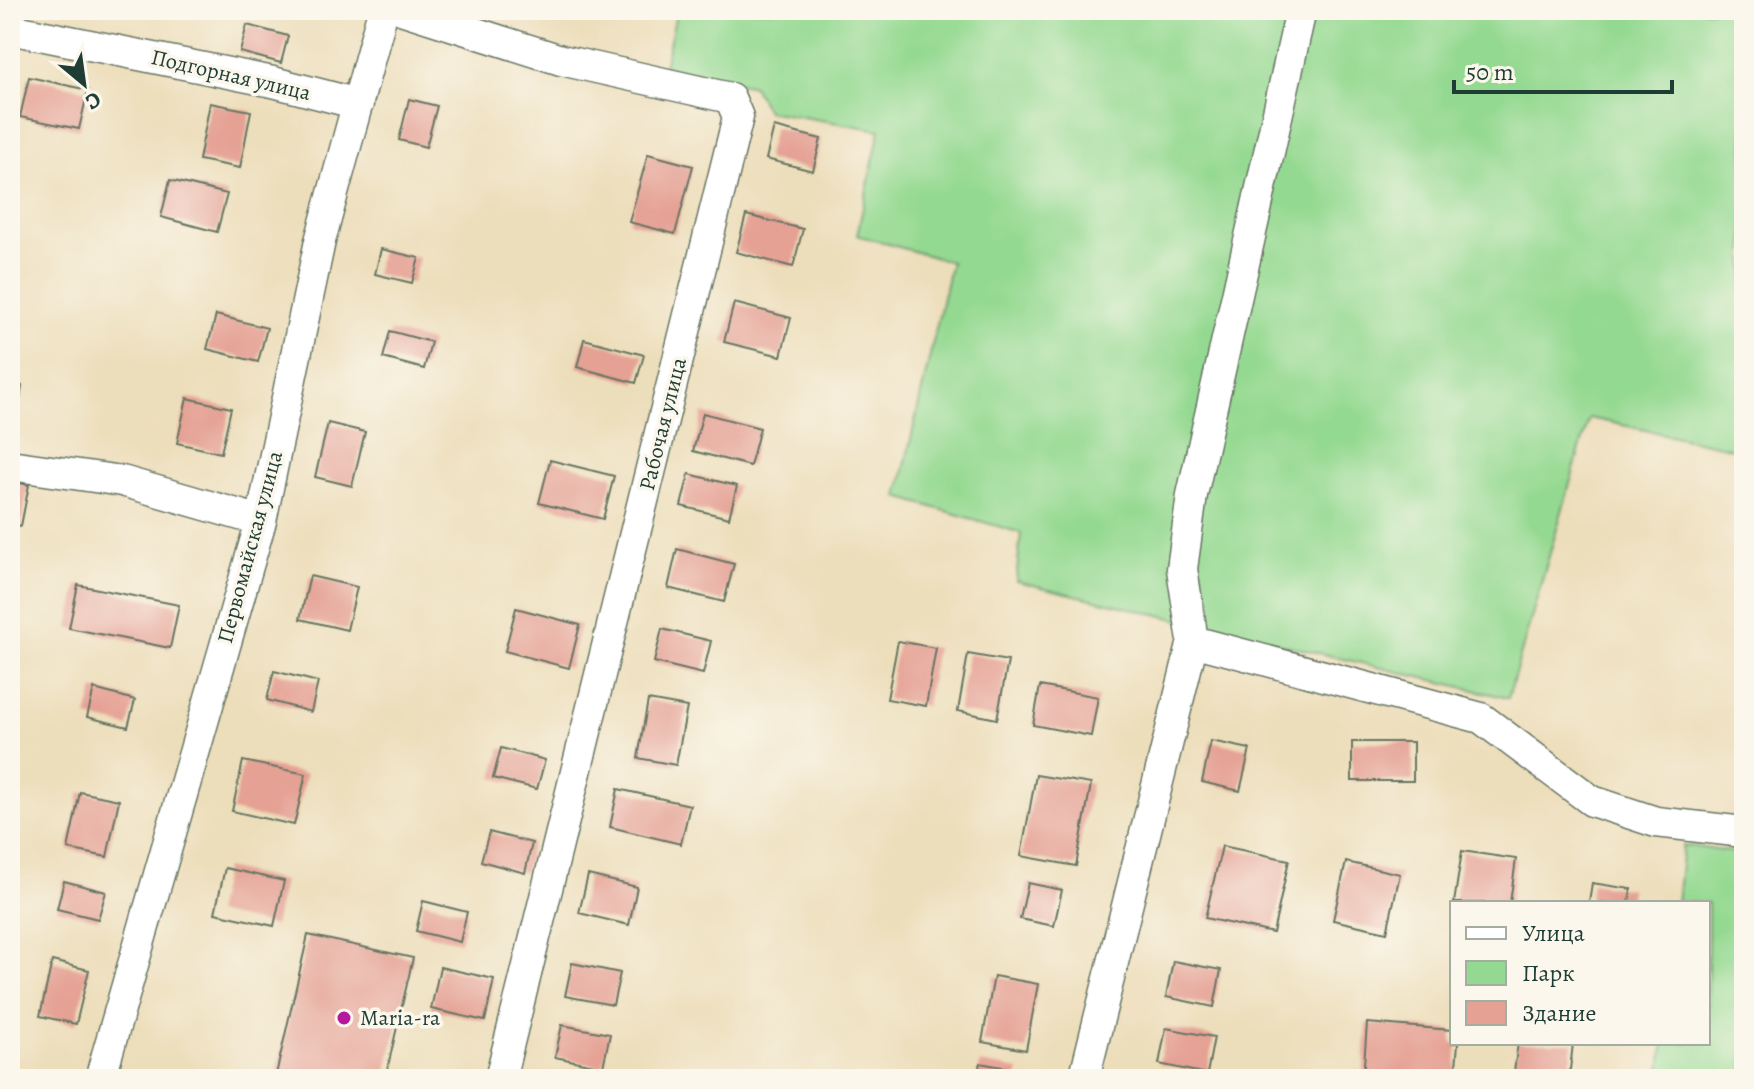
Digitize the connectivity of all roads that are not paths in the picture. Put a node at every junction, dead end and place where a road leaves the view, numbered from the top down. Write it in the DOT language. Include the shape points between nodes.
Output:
graph roads {
  1 [pos="383,10"];
  2 [pos="404,10"];
  3 [pos="1301,10"];
  4 [pos="10,29"];
  5 [pos="358,104"];
  6 [pos="10,465"];
  7 [pos="261,521"];
  8 [pos="1193,641"];
  9 [pos="1744,832"];
  10 [pos="100,1079"];
  11 [pos="500,1079"];
  12 [pos="1084,1079"];
  1 -- 5 [label="street, Первомайская улица"];
  2 -- 11 [label="street, Рабочая улица" via="561,60 730,98 738,117"];
  3 -- 8 [label="street" via="1192,495 1182,569"];
  4 -- 5 [label="street, Подгорная улица"];
  5 -- 7 [label="street, Первомайская улица" via="320,241"];
  6 -- 7 [label="street" via="122,481"];
  7 -- 10 [label="street, Первомайская улица"];
  8 -- 9 [label="street" via="1481,718 1592,801 1656,822"];
  8 -- 12 [label="street"];
}
